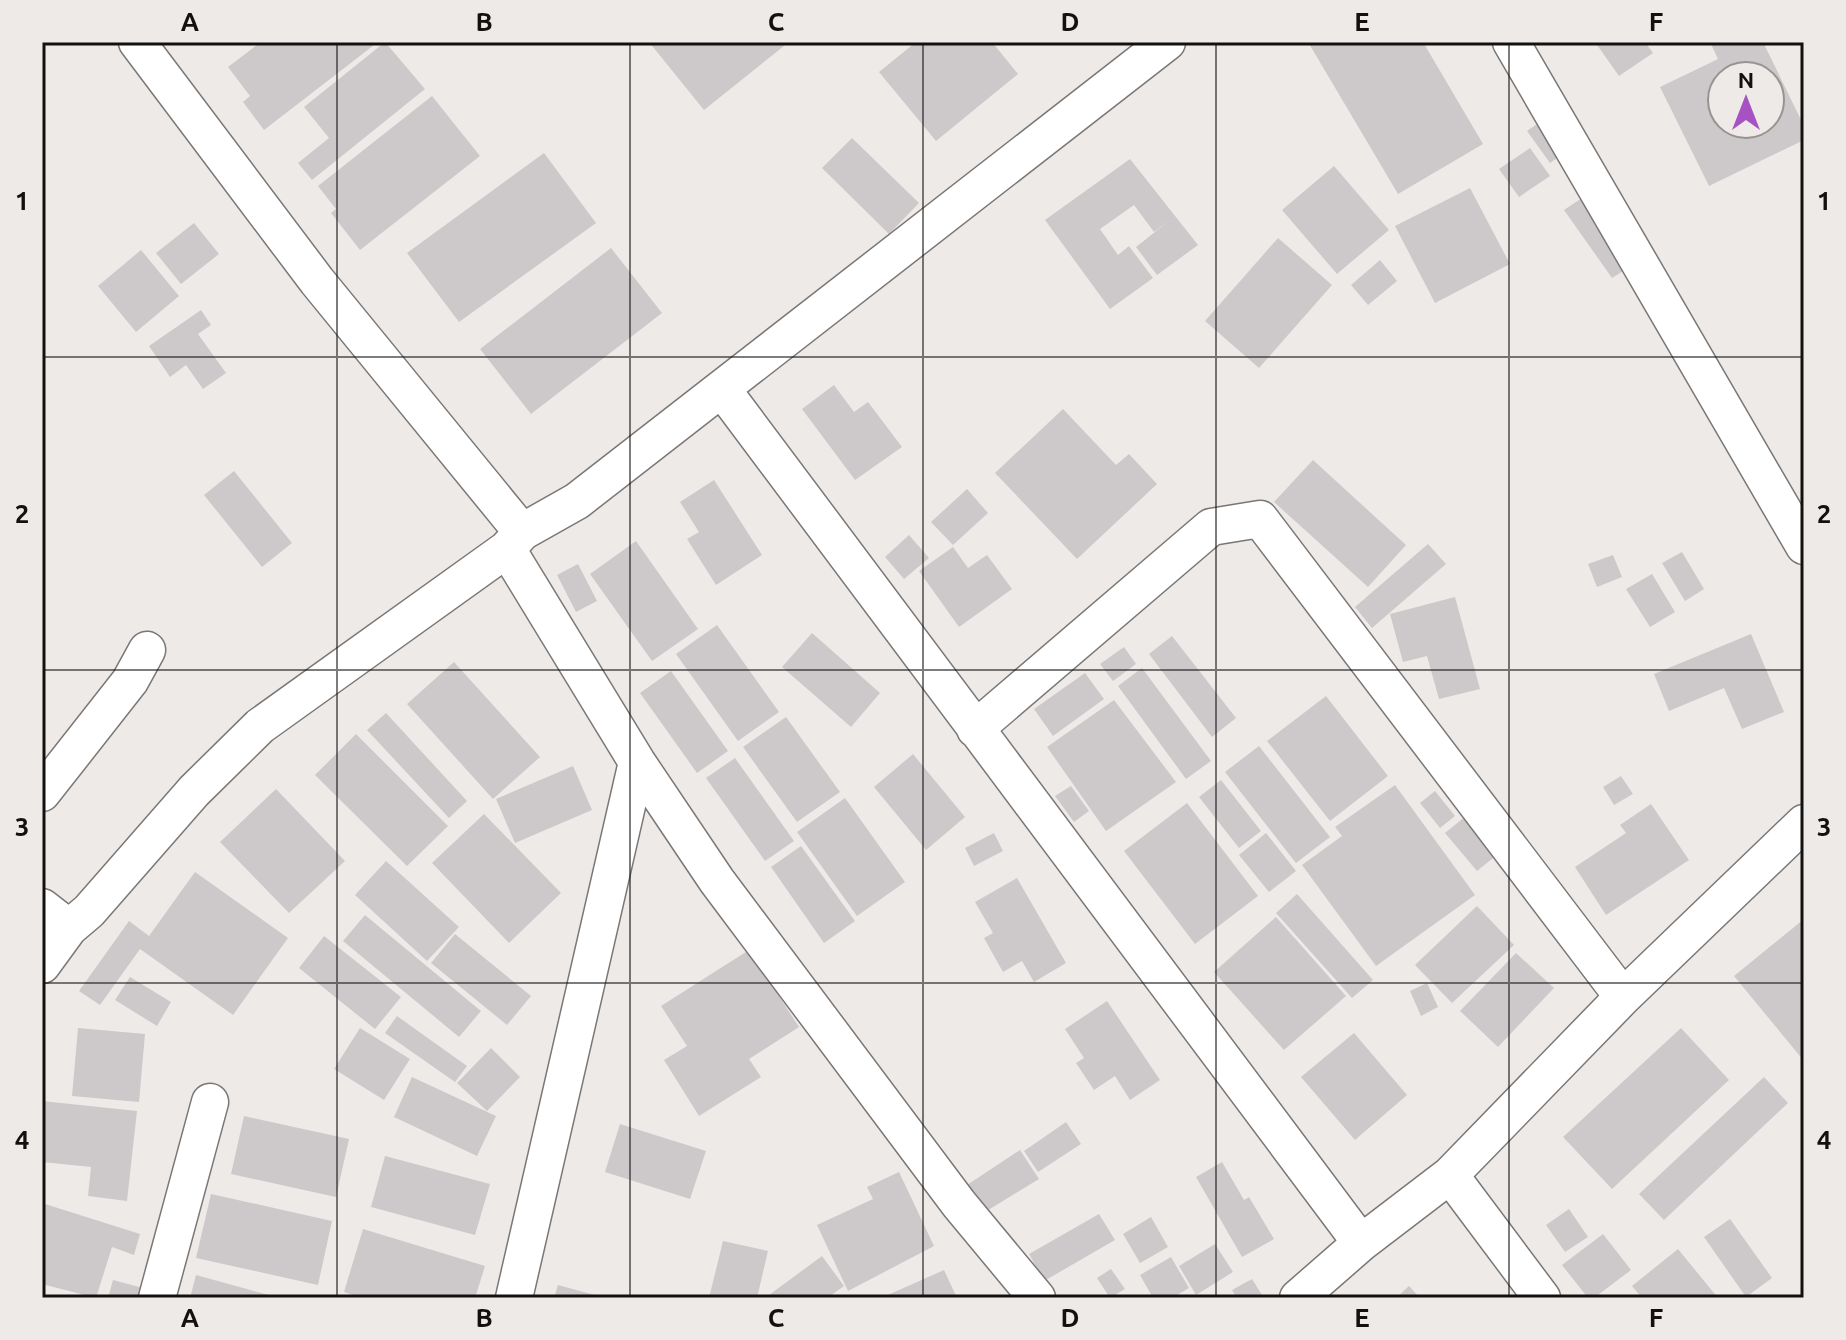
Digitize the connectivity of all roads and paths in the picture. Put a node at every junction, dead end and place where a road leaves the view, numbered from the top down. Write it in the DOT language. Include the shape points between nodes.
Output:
graph roads {
  1 [pos="137,42"];
  2 [pos="1511,42"];
  3 [pos="1147,48"];
  4 [pos="722,389"];
  5 [pos="515,540"];
  6 [pos="1804,546"];
  7 [pos="147,650"];
  8 [pos="975,729"];
  9 [pos="637,762"];
  10 [pos="42,793"];
  11 [pos="1804,823"];
  12 [pos="56,918"];
  13 [pos="42,965"];
  14 [pos="1623,997"];
  15 [pos="210,1102"];
  16 [pos="1450,1175"];
  17 [pos="1361,1243"];
  18 [pos="157,1298"];
  19 [pos="514,1298"];
  20 [pos="1037,1298"];
  21 [pos="1298,1298"];
  22 [pos="1542,1298"];
  1 -- 5 [label="street"];
  2 -- 6 [label="street"];
  3 -- 4 [label="street"];
  4 -- 5 [label="street" via="577,501"];
  4 -- 8 [label="street"];
  5 -- 9 [label="street"];
  5 -- 12 [label="street" via="260,726 194,791 89,911"];
  7 -- 10 [label="street" via="130,681"];
  8 -- 14 [label="street" via="1211,527 1260,519"];
  8 -- 17 [label="street"];
  9 -- 19 [label="street"];
  9 -- 20 [label="street" via="717,881 959,1204"];
  11 -- 14 [label="street"];
  12 -- 13 [label="street"];
  14 -- 16 [label="street"];
  15 -- 18 [label="street"];
  16 -- 17 [label="street"];
  16 -- 22 [label="street"];
  17 -- 21 [label="street"];
}
